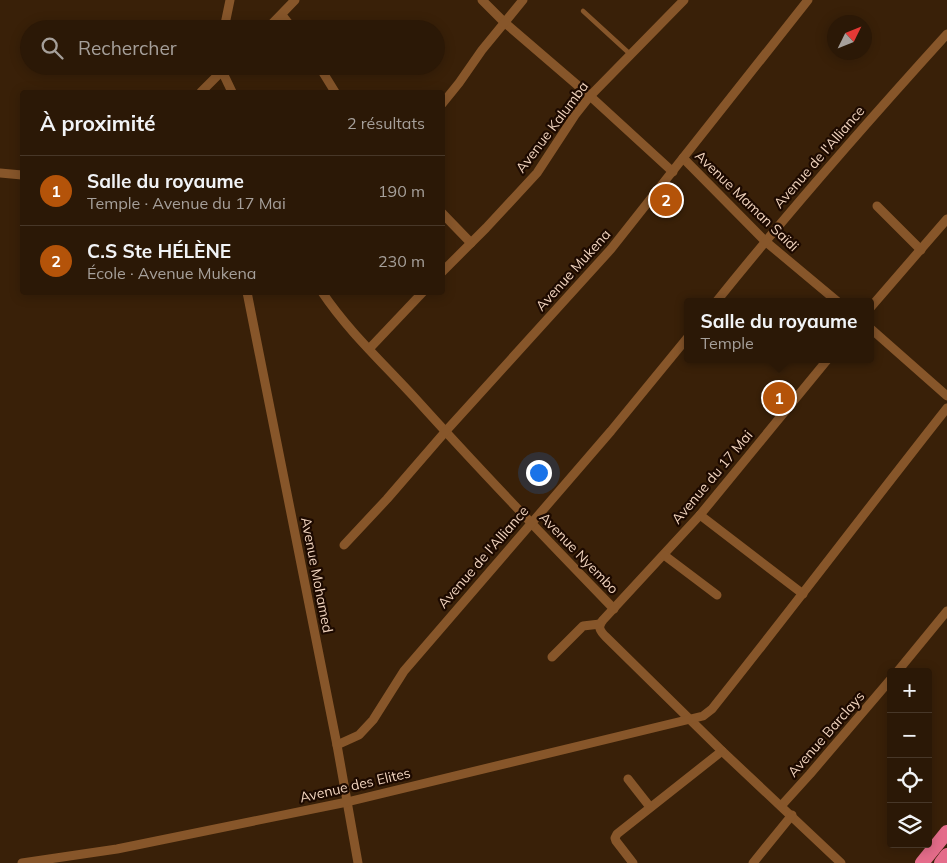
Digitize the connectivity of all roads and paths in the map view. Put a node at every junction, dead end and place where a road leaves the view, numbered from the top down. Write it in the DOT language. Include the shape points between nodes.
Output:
graph roads {
  1 [pos="230,0"];
  2 [pos="294,0"];
  3 [pos="482,0"];
  4 [pos="523,0"];
  5 [pos="684,0"];
  6 [pos="808,0"];
  7 [pos="583,11"];
  8 [pos="282,15"];
  9 [pos="226,20"];
  10 [pos="277,20"];
  11 [pos="286,20"];
  12 [pos="504,22"];
  13 [pos="947,34"];
  14 [pos="630,55"];
  15 [pos="218,75"];
  16 [pos="226,75"];
  17 [pos="325,75"];
  18 [pos="203,90"];
  19 [pos="231,90"];
  20 [pos="334,90"];
  21 [pos="590,96"];
  22 [pos="445,100"];
  23 [pos="683,158"];
  24 [pos="673,172"];
  25 [pos="0,173"];
  26 [pos="20,175"];
  27 [pos="877,206"];
  28 [pos="445,216"];
  29 [pos="947,219"];
  30 [pos="765,241"];
  31 [pos="470,243"];
  32 [pos="921,250"];
  33 [pos="445,269"];
  34 [pos="248,295"];
  35 [pos="324,295"];
  36 [pos="420,295"];
  37 [pos="719,298"];
  38 [pos="833,298"];
  39 [pos="874,303"];
  40 [pos="874,332"];
  41 [pos="684,342"];
  42 [pos="369,349"];
  43 [pos="825,363"];
  44 [pos="947,396"];
  45 [pos="947,408"];
  46 [pos="445,432"];
  47 [pos="700,515"];
  48 [pos="531,523"];
  49 [pos="344,545"];
  50 [pos="664,555"];
  51 [pos="803,594"];
  52 [pos="718,595"];
  53 [pos="614,609"];
  54 [pos="947,611"];
  55 [pos="600,624"];
  56 [pos="552,657"];
  57 [pos="900,668"];
  58 [pos="887,684"];
  59 [pos="690,719"];
  60 [pos="337,745"];
  61 [pos="722,751"];
  62 [pos="628,779"];
  63 [pos="347,802"];
  64 [pos="781,806"];
  65 [pos="650,808"];
  66 [pos="792,815"];
  67 [pos="947,832"];
  68 [pos="947,855"];
  69 [pos="22,863"];
  70 [pos="358,863"];
  71 [pos="633,863"];
  72 [pos="753,863"];
  73 [pos="841,863"];
  74 [pos="922,863"];
  75 [pos="941,863"];
  1 -- 9 [label="street"];
  2 -- 8 [label="street"];
  3 -- 12 [label="street"];
  4 -- 12 [label="street"];
  5 -- 14 [label="street, Avenue Kalumba"];
  6 -- 23 [label="street, Avenue Mukena"];
  7 -- 14 [label="lane"];
  8 -- 10 [label="street"];
  8 -- 11 [label="street"];
  12 -- 21 [label="street"];
  12 -- 22 [label="street"];
  13 -- 30 [label="street, Avenue de l'Alliance" via="866,122"];
  14 -- 21 [label="street, Avenue Kalumba"];
  15 -- 18 [label="street"];
  16 -- 19 [label="street"];
  17 -- 20 [label="street"];
  21 -- 24 [label="street"];
  21 -- 31 [label="street, Avenue Kalumba" via="536,173"];
  23 -- 24 [label="street, Avenue Mukena"];
  23 -- 30 [label="street, Avenue Maman Saïdi"];
  24 -- 46 [label="street, Avenue Mukena" via="611,249"];
  25 -- 26 [label="street"];
  27 -- 32 [label="street"];
  28 -- 31 [label="street"];
  29 -- 32 [label="street"];
  30 -- 37 [label="street, Avenue de l'Alliance"];
  30 -- 38 [label="street, Avenue Maman Saïdi"];
  31 -- 33 [label="street, Avenue Kalumba"];
  32 -- 39 [label="street"];
  34 -- 60 [label="street, Avenue Mohamed"];
  35 -- 42 [label="street, Avenue Nyembo"];
  36 -- 42 [label="street"];
  40 -- 44 [label="street"];
  41 -- 48 [label="street, Avenue de l'Alliance"];
  42 -- 46 [label="street, Avenue Nyembo"];
  43 -- 47 [label="street, Avenue du 17 Mai"];
  45 -- 51 [label="street, Avenue des Elites"];
  46 -- 48 [label="street, Avenue Nyembo"];
  46 -- 49 [label="street, Avenue Mukena"];
  47 -- 50 [label="street, Avenue du 17 Mai"];
  47 -- 51 [label="street"];
  48 -- 53 [label="street, Avenue Nyembo"];
  48 -- 60 [label="street, Avenue de l'Alliance" via="404,671 374,720 359,735"];
  50 -- 52 [label="street"];
  50 -- 53 [label="street, Avenue du 17 Mai"];
  51 -- 59 [label="street, Avenue des Elites" via="712,709 703,716"];
  53 -- 55 [label="street, Avenue Nyembo"];
  54 -- 57 [label="street"];
  55 -- 56 [label="street" via="583,626"];
  55 -- 59 [label="street" via="606,637"];
  58 -- 64 [label="street, Avenue Barclays"];
  59 -- 61 [label="street"];
  59 -- 63 [label="street, Avenue des Elites"];
  60 -- 63 [label="street, Avenue Mohamed"];
  61 -- 64 [label="street"];
  61 -- 65 [label="street"];
  62 -- 65 [label="street"];
  63 -- 69 [label="street, Avenue des Elites" via="117,849"];
  63 -- 70 [label="street, Avenue Mohamed"];
  64 -- 66 [label="street"];
  65 -- 71 [label="street" via="616,836 619,846"];
  66 -- 72 [label="street"];
  66 -- 73 [label="street"];
  67 -- 74 [label="highway"];
  68 -- 75 [label="highway"];
}
